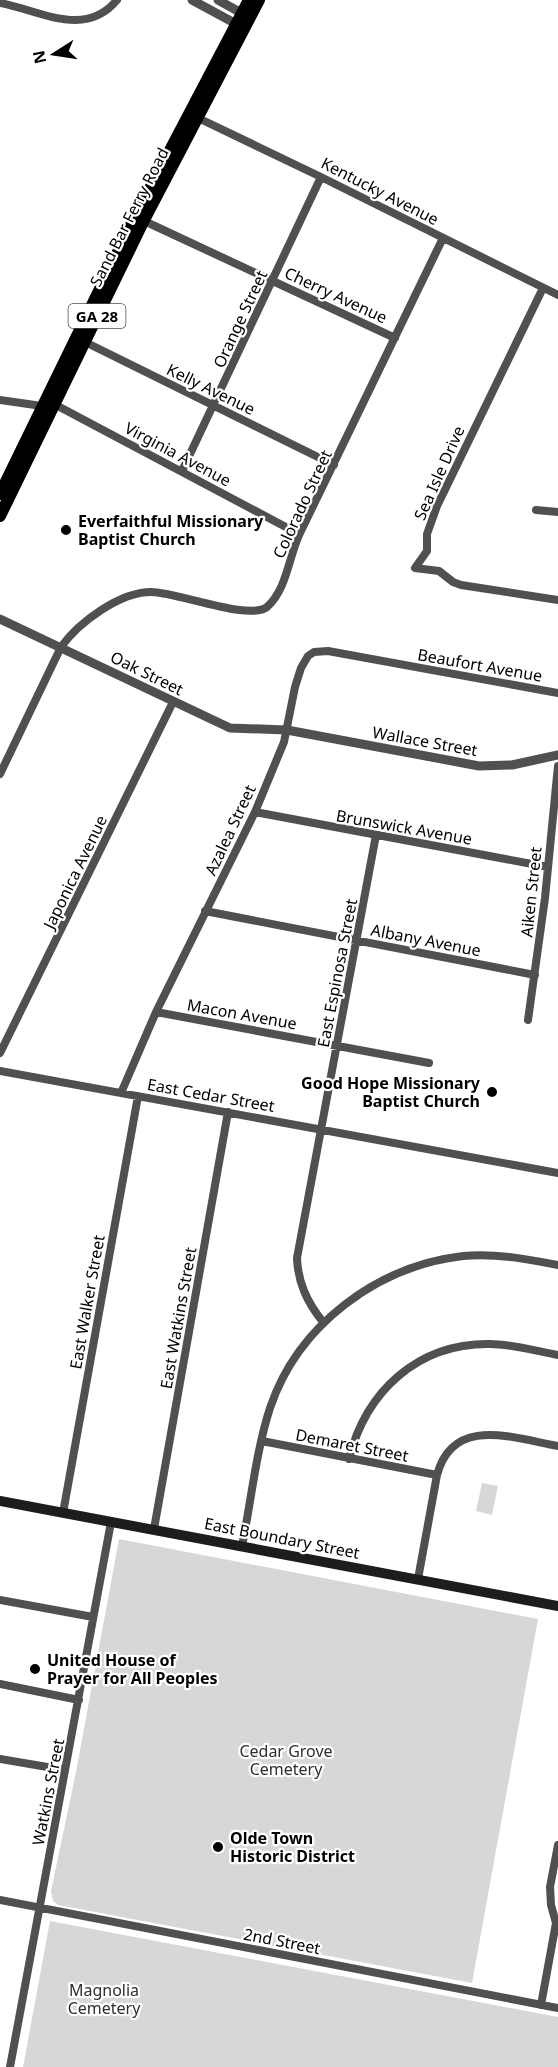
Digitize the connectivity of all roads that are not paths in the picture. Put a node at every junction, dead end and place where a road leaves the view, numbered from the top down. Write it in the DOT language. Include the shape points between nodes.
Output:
graph roads {
  1 [pos="117,0"];
  2 [pos="192,0"];
  3 [pos="218,0"];
  4 [pos="249,0"];
  5 [pos="260,0"];
  6 [pos="0,3"];
  7 [pos="243,21"];
  8 [pos="193,116"];
  9 [pos="321,177"];
  10 [pos="140,219"];
  11 [pos="443,238"];
  12 [pos="273,280"];
  13 [pos="543,288"];
  14 [pos="558,296"];
  15 [pos="395,338"];
  16 [pos="80,340"];
  17 [pos="0,400"];
  18 [pos="48,405"];
  19 [pos="214,405"];
  20 [pos="334,465"];
  21 [pos="182,471"];
  22 [pos="0,494"];
  23 [pos="536,510"];
  24 [pos="558,512"];
  25 [pos="0,516"];
  26 [pos="299,534"];
  27 [pos="558,600"];
  28 [pos="0,619"];
  29 [pos="61,647"];
  30 [pos="397,664"];
  31 [pos="558,693"];
  32 [pos="173,702"];
  33 [pos="287,730"];
  34 [pos="558,755"];
  35 [pos="558,766"];
  36 [pos="0,774"];
  37 [pos="255,812"];
  38 [pos="376,836"];
  39 [pos="548,867"];
  40 [pos="205,911"];
  41 [pos="356,940"];
  42 [pos="535,975"];
  43 [pos="156,1012"];
  44 [pos="528,1020"];
  45 [pos="337,1045"];
  46 [pos="0,1053"];
  47 [pos="429,1063"];
  48 [pos="0,1071"];
  49 [pos="121,1093"];
  50 [pos="138,1096"];
  51 [pos="228,1112"];
  52 [pos="321,1129"];
  53 [pos="558,1173"];
  54 [pos="558,1265"];
  55 [pos="323,1322"];
  56 [pos="558,1355"];
  57 [pos="262,1441"];
  58 [pos="558,1446"];
  59 [pos="349,1459"];
  60 [pos="437,1475"];
  61 [pos="0,1501"];
  62 [pos="63,1513"];
  63 [pos="111,1522"];
  64 [pos="154,1529"];
  65 [pos="242,1546"];
  66 [pos="418,1579"];
  67 [pos="0,1600"];
  68 [pos="558,1606"];
  69 [pos="93,1617"];
  70 [pos="0,1684"];
  71 [pos="79,1700"];
  72 [pos="0,1759"];
  73 [pos="65,1770"];
  74 [pos="558,1845"];
  75 [pos="0,1900"];
  76 [pos="40,1908"];
  77 [pos="557,1923"];
  78 [pos="541,2005"];
  79 [pos="558,2008"];
  80 [pos="10,2067"];
  1 -- 6 [label="street" via="100,14 77,21"];
  2 -- 7 [label="street"];
  3 -- 7 [label="street"];
  4 -- 7 [label="main road, Sand Bar Ferry Road"];
  5 -- 7 [label="main road, Sand Bar Ferry Road / GA 28"];
  7 -- 8 [label="main road, Sand Bar Ferry Road / GA 28"];
  8 -- 9 [label="street, Kentucky Avenue"];
  8 -- 10 [label="main road, Sand Bar Ferry Road / GA 28"];
  9 -- 11 [label="street, Kentucky Avenue"];
  9 -- 12 [label="street, Orange Street"];
  10 -- 12 [label="street, Cherry Avenue"];
  10 -- 16 [label="main road, Sand Bar Ferry Road / GA 28"];
  11 -- 13 [label="street, Kentucky Avenue"];
  11 -- 15 [label="street, Colorado Street"];
  12 -- 15 [label="street, Cherry Avenue"];
  12 -- 19 [label="street, Orange Street"];
  13 -- 14 [label="street, Kentucky Avenue"];
  13 -- 27 [label="street, Sea Isle Drive" via="437,506 427,534 427,551 415,568 439,571 461,585"];
  15 -- 20 [label="street, Colorado Street"];
  16 -- 18 [label="main road, Sand Bar Ferry Road / GA 28"];
  16 -- 19 [label="street, Kelly Avenue"];
  17 -- 18 [label="street, Virginia Avenue"];
  18 -- 21 [label="street, Virginia Avenue"];
  18 -- 22 [label="main road, Sand Bar Ferry Road / GA 28"];
  18 -- 25 [label="main road, Sand Bar Ferry Road / GA 28"];
  19 -- 20 [label="street, Kelly Avenue"];
  19 -- 21 [label="street, Orange Street"];
  20 -- 26 [label="street, Colorado Street"];
  21 -- 26 [label="street, Virginia Avenue"];
  23 -- 24 [label="street"];
  26 -- 29 [label="street, Colorado Street" via="278,591 261,610 239,610 167,594 144,593 110,605"];
  28 -- 29 [label="street, Oak Street"];
  29 -- 32 [label="street, Oak Street"];
  29 -- 36 [label="street"];
  30 -- 31 [label="street, Beaufort Avenue"];
  30 -- 33 [label="street, Azalea Street" via="322,651 311,654 298,675"];
  32 -- 33 [label="street, Oak Street" via="230,728"];
  32 -- 46 [label="street, Japonica Avenue"];
  33 -- 34 [label="street, Wallace Street" via="478,766 512,765"];
  33 -- 37 [label="street, Azalea Street"];
  35 -- 39 [label="street, Aiken Street"];
  37 -- 38 [label="street, Brunswick Avenue"];
  37 -- 40 [label="street, Azalea Street"];
  38 -- 39 [label="street, Brunswick Avenue"];
  38 -- 41 [label="street, East Espinosa Street"];
  39 -- 42 [label="street, Aiken Street"];
  40 -- 41 [label="street, Albany Avenue"];
  40 -- 43 [label="street, Azalea Street"];
  41 -- 42 [label="street, Albany Avenue"];
  41 -- 45 [label="street, East Espinosa Street"];
  42 -- 44 [label="street, Aiken Street"];
  43 -- 45 [label="street, Macon Avenue"];
  43 -- 49 [label="street, Azalea Street"];
  45 -- 47 [label="street, Macon Avenue"];
  45 -- 52 [label="street, East Espinosa Street"];
  48 -- 49 [label="street, East Cedar Street"];
  49 -- 50 [label="street, East Cedar Street"];
  50 -- 51 [label="street, East Cedar Street"];
  50 -- 62 [label="street, East Walker Street"];
  51 -- 52 [label="street, East Cedar Street"];
  51 -- 64 [label="street, East Watkins Street"];
  52 -- 53 [label="street, East Cedar Street"];
  52 -- 55 [label="street, East Espinosa Street" via="297,1258 302,1288"];
  54 -- 55 [label="street" via="493,1256 435,1261 378,1282"];
  55 -- 57 [label="street" via="279,1386"];
  56 -- 59 [label="street" via="491,1344 453,1348 428,1357 401,1373 369,1408"];
  57 -- 59 [label="street, Demaret Street"];
  57 -- 65 [label="street"];
  58 -- 60 [label="street" via="502,1436 473,1436 445,1454"];
  59 -- 60 [label="street, Demaret Street"];
  60 -- 66 [label="street"];
  61 -- 62 [label="main road, East Boundary Street"];
  62 -- 63 [label="main road, East Boundary Street"];
  63 -- 64 [label="main road, East Boundary Street"];
  63 -- 69 [label="street, Watkins Street"];
  64 -- 65 [label="main road, East Boundary Street"];
  65 -- 66 [label="main road, East Boundary Street"];
  66 -- 68 [label="main road, East Boundary Street"];
  67 -- 69 [label="street"];
  69 -- 71 [label="street, Watkins Street"];
  70 -- 71 [label="street"];
  71 -- 73 [label="street, Watkins Street"];
  72 -- 73 [label="street"];
  73 -- 76 [label="street, Watkins Street"];
  74 -- 77 [label="street" via="550,1887"];
  75 -- 76 [label="street, 2nd Street"];
  76 -- 78 [label="street, 2nd Street"];
  76 -- 80 [label="street, Watkins Street"];
  77 -- 78 [label="street"];
  78 -- 79 [label="street, 2nd Street"];
}
